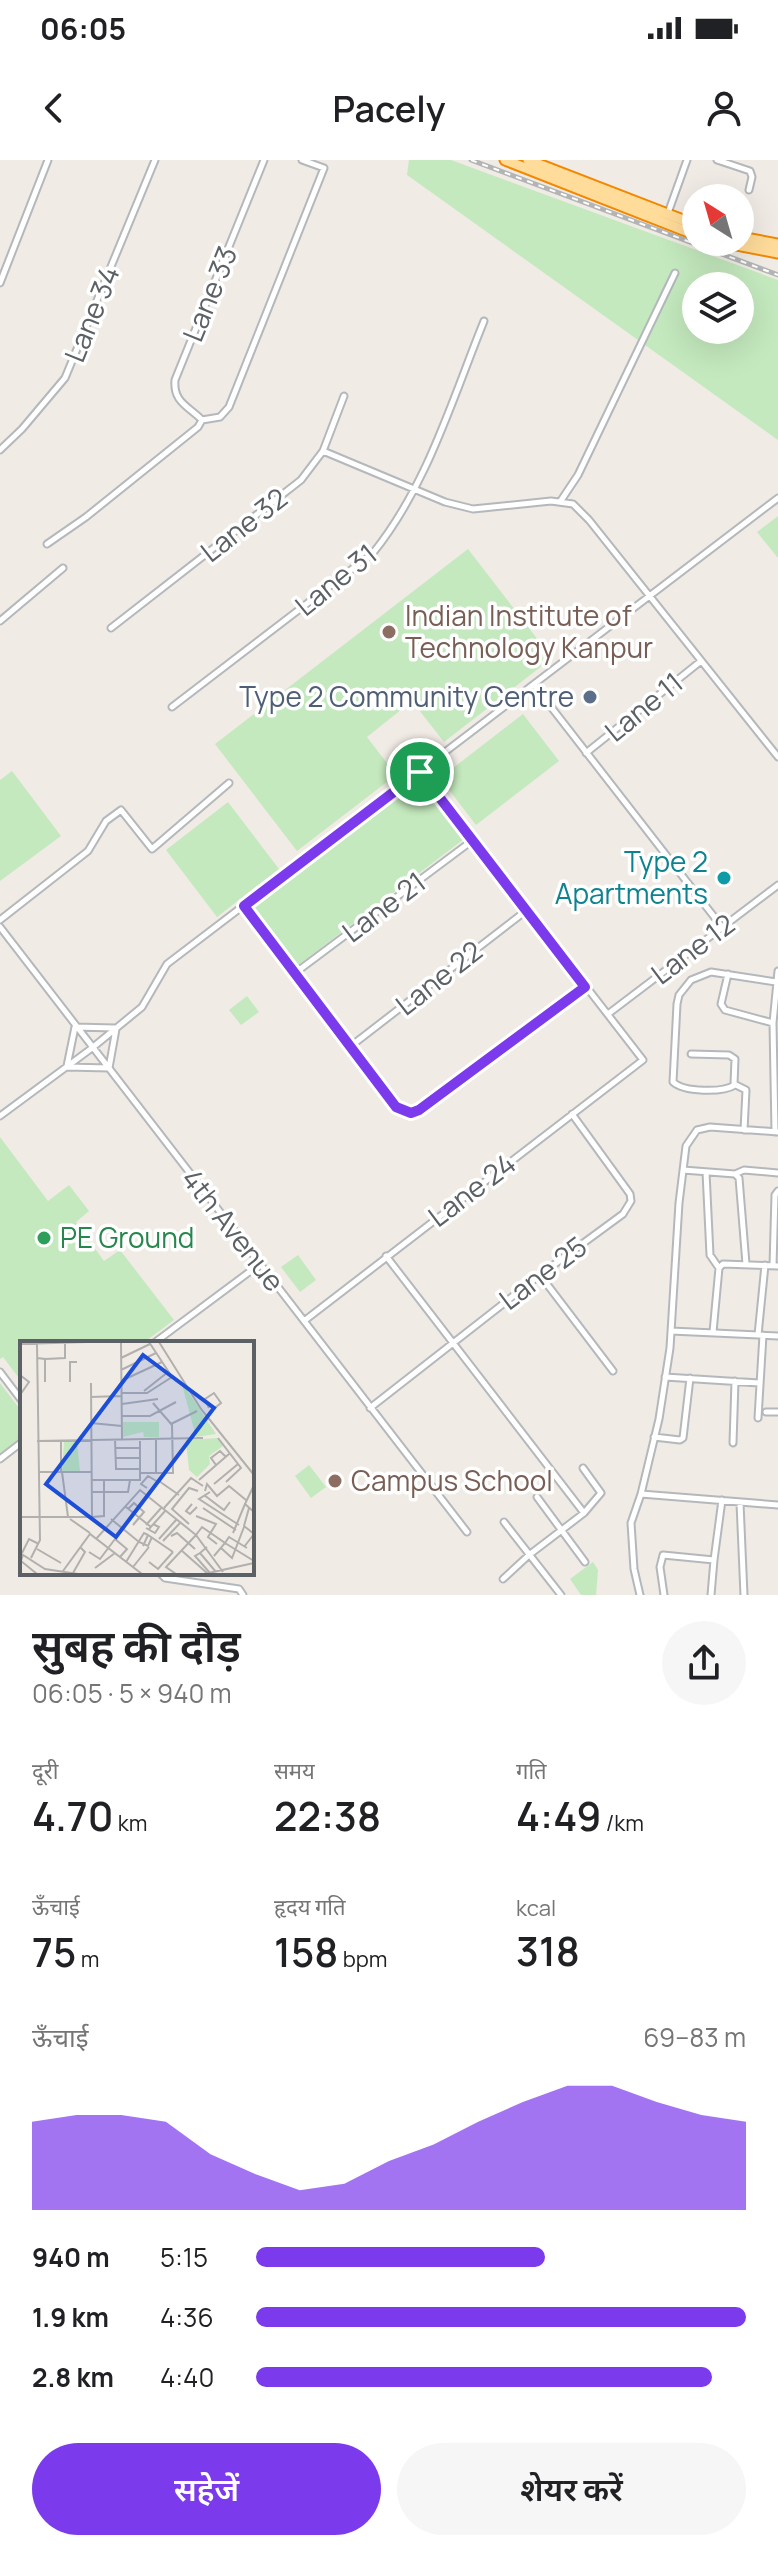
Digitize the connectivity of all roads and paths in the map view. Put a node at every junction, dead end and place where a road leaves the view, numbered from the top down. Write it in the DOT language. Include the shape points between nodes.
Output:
graph roads {
  1 [pos="48,160"];
  2 [pos="155,160"];
  3 [pos="264,160"];
  4 [pos="302,160"];
  5 [pos="505,160"];
  6 [pos="528,160"];
  7 [pos="687,160"];
  8 [pos="717,160"];
  9 [pos="750,184"];
  10 [pos="667,214"];
  11 [pos="682,220"];
  12 [pos="682,230"];
  13 [pos="754,240"];
  14 [pos="778,244"];
  15 [pos="754,248"];
  16 [pos="778,253"];
  17 [pos="675,273"];
  18 [pos="0,283"];
  19 [pos="484,321"];
  20 [pos="344,396"];
  21 [pos="202,420"];
  22 [pos="0,450"];
  23 [pos="323,451"];
  24 [pos="415,490"];
  25 [pos="778,498"];
  26 [pos="560,502"];
  27 [pos="47,544"];
  28 [pos="63,568"];
  29 [pos="651,597"];
  30 [pos="0,621"];
  31 [pos="111,628"];
  32 [pos="701,661"];
  33 [pos="534,685"];
  34 [pos="172,707"];
  35 [pos="586,753"];
  36 [pos="778,757"];
  37 [pos="420,772"];
  38 [pos="229,783"];
  39 [pos="473,840"];
  40 [pos="778,885"];
  41 [pos="244,906"];
  42 [pos="527,910"];
  43 [pos="0,920"];
  44 [pos="0,927"];
  45 [pos="722,927"];
  46 [pos="778,971"];
  47 [pos="295,973"];
  48 [pos="728,974"];
  49 [pos="776,982"];
  50 [pos="585,987"];
  51 [pos="608,1014"];
  52 [pos="773,1023"];
  53 [pos="75,1027"];
  54 [pos="116,1028"];
  55 [pos="351,1046"];
  56 [pos="92,1048"];
  57 [pos="691,1054"];
  58 [pos="67,1067"];
  59 [pos="109,1068"];
  60 [pos="735,1085"];
  61 [pos="572,1114"];
  62 [pos="0,1116"];
  63 [pos="744,1130"];
  64 [pos="776,1132"];
  65 [pos="683,1170"];
  66 [pos="706,1172"];
  67 [pos="778,1173"];
  68 [pos="735,1174"];
  69 [pos="778,1191"];
  70 [pos="386,1256"];
  71 [pos="260,1264"];
  72 [pos="746,1264"];
  73 [pos="765,1265"];
  74 [pos="776,1266"];
  75 [pos="719,1268"];
  76 [pos="540,1275"];
  77 [pos="304,1321"];
  78 [pos="671,1331"];
  79 [pos="713,1332"];
  80 [pos="760,1335"];
  81 [pos="778,1336"];
  82 [pos="157,1341"];
  83 [pos="452,1342"];
  84 [pos="613,1371"];
  85 [pos="0,1372"];
  86 [pos="665,1377"];
  87 [pos="690,1378"];
  88 [pos="735,1381"];
  89 [pos="759,1383"];
  90 [pos="20,1398"];
  91 [pos="370,1408"];
  92 [pos="766,1412"];
  93 [pos="778,1412"];
  94 [pos="758,1418"];
  95 [pos="654,1437"];
  96 [pos="733,1443"];
  97 [pos="20,1444"];
  98 [pos="0,1459"];
  99 [pos="583,1468"];
  100 [pos="641,1494"];
  101 [pos="537,1497"];
  102 [pos="722,1500"];
  103 [pos="740,1503"];
  104 [pos="778,1505"];
  105 [pos="584,1513"];
  106 [pos="504,1522"];
  107 [pos="562,1530"];
  108 [pos="467,1532"];
  109 [pos="529,1555"];
  110 [pos="714,1560"];
  111 [pos="585,1562"];
  112 [pos="162,1575"];
  113 [pos="503,1579"];
  114 [pos="243,1595"];
  115 [pos="561,1595"];
  116 [pos="640,1595"];
  117 [pos="664,1595"];
  118 [pos="711,1595"];
  119 [pos="744,1595"];
  1 -- 18 [label="street"];
  2 -- 22 [label="street, Lane 34" via="65,378"];
  3 -- 21 [label="street, Lane 33" via="175,380 177,399"];
  4 -- 21 [label="street" via="324,168 229,407 220,417"];
  5 -- 12 [label="highway"];
  6 -- 10 [label="highway"];
  7 -- 10 [label="street"];
  8 -- 9 [label="street" via="750,171"];
  10 -- 11 [label="highway"];
  13 -- 14 [label="highway"];
  15 -- 16 [label="highway"];
  17 -- 26 [label="street"];
  19 -- 24 [label="street, Lane 31"];
  20 -- 23 [label="street, Lane 32"];
  21 -- 27 [label="street"];
  23 -- 24 [label="street"];
  23 -- 31 [label="street, Lane 32" via="301,480 266,510"];
  24 -- 26 [label="street" via="473,509"];
  24 -- 34 [label="street, Lane 31" via="373,553"];
  25 -- 29 [label="street"];
  26 -- 29 [label="street" via="573,504 589,520"];
  28 -- 30 [label="street"];
  29 -- 32 [label="street"];
  29 -- 33 [label="street"];
  32 -- 35 [label="street, Lane 11"];
  32 -- 36 [label="street"];
  33 -- 35 [label="street"];
  33 -- 37 [label="street"];
  35 -- 45 [label="street"];
  37 -- 39 [label="street"];
  37 -- 41 [label="street"];
  38 -- 43 [label="street" via="152,849 121,810 106,821 88,851"];
  39 -- 42 [label="street"];
  39 -- 47 [label="street, Lane 21"];
  40 -- 45 [label="street, Lane 12"];
  41 -- 47 [label="street"];
  41 -- 54 [label="street" via="167,964 142,1007"];
  42 -- 50 [label="street"];
  42 -- 55 [label="street, Lane 22"];
  44 -- 53 [label="street, 4th Avenue"];
  45 -- 51 [label="street, Lane 12"];
  46 -- 49 [label="street"];
  47 -- 55 [label="street"];
  48 -- 49 [label="street"];
  48 -- 52 [label="street" via="721,1004 725,1010"];
  48 -- 60 [label="street" via="703,974 679,995 673,1082 689,1088"];
  49 -- 52 [label="street"];
  50 -- 51 [label="street"];
  50 -- 55 [label="street" via="411,1113 396,1107"];
  51 -- 61 [label="street, Lane 24" via="643,1060"];
  52 -- 64 [label="street"];
  53 -- 54 [label="street"];
  53 -- 56 [label="street, 4th Avenue"];
  53 -- 58 [label="street"];
  54 -- 56 [label="street"];
  54 -- 59 [label="street"];
  56 -- 58 [label="street"];
  56 -- 59 [label="street, 4th Avenue"];
  57 -- 60 [label="street" via="733,1056"];
  58 -- 59 [label="street"];
  58 -- 62 [label="street"];
  59 -- 71 [label="street, 4th Avenue"];
  60 -- 63 [label="street" via="746,1090"];
  61 -- 70 [label="street, Lane 24"];
  61 -- 76 [label="street, Lane 25" via="623,1182 631,1201 623,1214"];
  63 -- 64 [label="street"];
  63 -- 65 [label="street" via="697,1130 686,1146"];
  65 -- 66 [label="street"];
  65 -- 78 [label="street"];
  66 -- 68 [label="street"];
  66 -- 75 [label="street" via="710,1255"];
  67 -- 68 [label="street"];
  68 -- 72 [label="street"];
  69 -- 74 [label="street"];
  70 -- 77 [label="street, Lane 24"];
  70 -- 83 [label="street"];
  71 -- 77 [label="street, 4th Avenue"];
  71 -- 82 [label="street"];
  72 -- 73 [label="street"];
  72 -- 75 [label="street"];
  73 -- 74 [label="street"];
  73 -- 80 [label="street"];
  75 -- 79 [label="street"];
  76 -- 83 [label="street, Lane 25"];
  76 -- 84 [label="street"];
  77 -- 91 [label="street, 4th Avenue"];
  78 -- 79 [label="street"];
  78 -- 86 [label="street"];
  79 -- 80 [label="street"];
  80 -- 81 [label="street"];
  80 -- 89 [label="street"];
  83 -- 91 [label="street, Lane 25"];
  83 -- 105 [label="street"];
  85 -- 90 [label="street"];
  86 -- 87 [label="street"];
  86 -- 95 [label="street"];
  87 -- 88 [label="street"];
  87 -- 95 [label="street" via="683,1438"];
  88 -- 89 [label="street"];
  88 -- 96 [label="street"];
  89 -- 94 [label="street"];
  91 -- 108 [label="street, 4th Avenue"];
  92 -- 93 [label="street"];
  95 -- 100 [label="street"];
  97 -- 98 [label="street"];
  99 -- 105 [label="street" via="601,1493"];
  100 -- 102 [label="street"];
  100 -- 116 [label="street" via="631,1523"];
  101 -- 107 [label="street"];
  102 -- 103 [label="street"];
  102 -- 110 [label="street"];
  103 -- 104 [label="street"];
  103 -- 119 [label="street"];
  105 -- 107 [label="street"];
  106 -- 109 [label="street"];
  107 -- 109 [label="street"];
  107 -- 111 [label="street"];
  109 -- 113 [label="street"];
  109 -- 115 [label="street"];
  110 -- 117 [label="street" via="663,1555"];
  110 -- 118 [label="street"];
  112 -- 114 [label="street" via="239,1589"];
}
